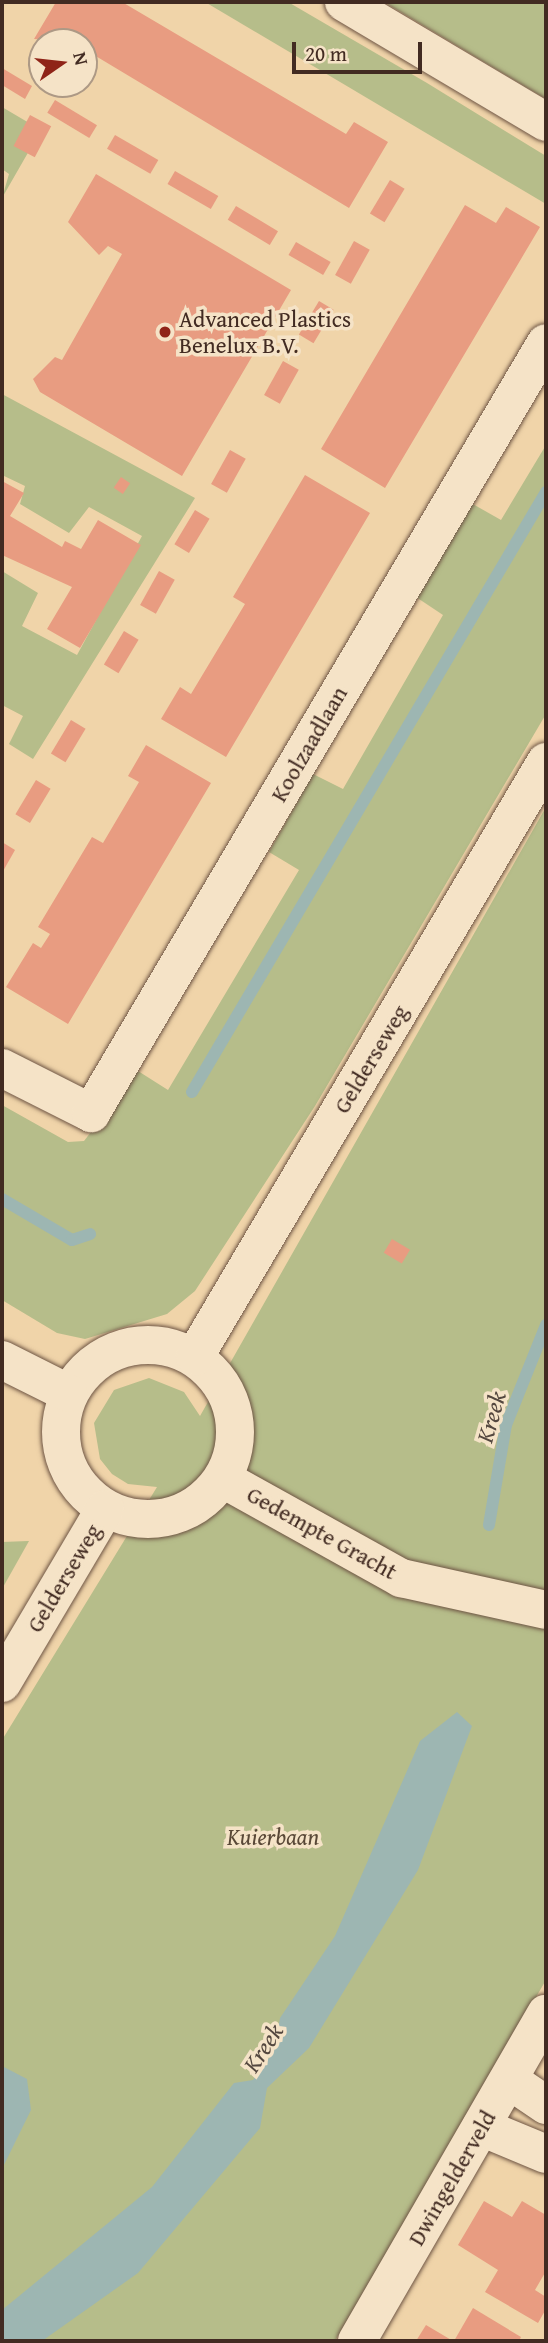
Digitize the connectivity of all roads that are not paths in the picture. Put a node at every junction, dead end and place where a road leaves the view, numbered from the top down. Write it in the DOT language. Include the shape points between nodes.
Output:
graph roads {
  1 [pos="344,2"];
  2 [pos="546,122"];
  3 [pos="546,343"];
  4 [pos="546,762"];
  5 [pos="2,1068"];
  6 [pos="195,1356"];
  7 [pos="2,1360"];
  8 [pos="68,1393"];
  9 [pos="223,1479"];
  10 [pos="105,1509"];
  11 [pos="546,1610"];
  12 [pos="2,1683"];
  13 [pos="546,2014"];
  14 [pos="509,2080"];
  15 [pos="546,2105"];
  16 [pos="481,2127"];
  17 [pos="546,2154"];
  18 [pos="357,2341"];
  1 -- 2 [label="street"];
  3 -- 5 [label="street, Koolzaadlaan" via="91,1113 57,1100"];
  4 -- 6 [label="street, Gelderseweg"];
  6 -- 8 [label="street" via="148,1343 101,1356"];
  6 -- 9 [label="street" via="226,1390 236,1435"];
  7 -- 8 [label="street"];
  8 -- 10 [label="street" via="60,1425 64,1458 80,1488"];
  9 -- 10 [label="street" via="200,1503 170,1517 137,1519"];
  9 -- 11 [label="street, Gedempte Gracht" via="401,1578"];
  10 -- 12 [label="street, Gelderseweg"];
  13 -- 14 [label="street, Dwingelderveld"];
  14 -- 15 [label="street"];
  14 -- 16 [label="street, Dwingelderveld"];
  16 -- 17 [label="street"];
  16 -- 18 [label="street, Dwingelderveld"];
}
